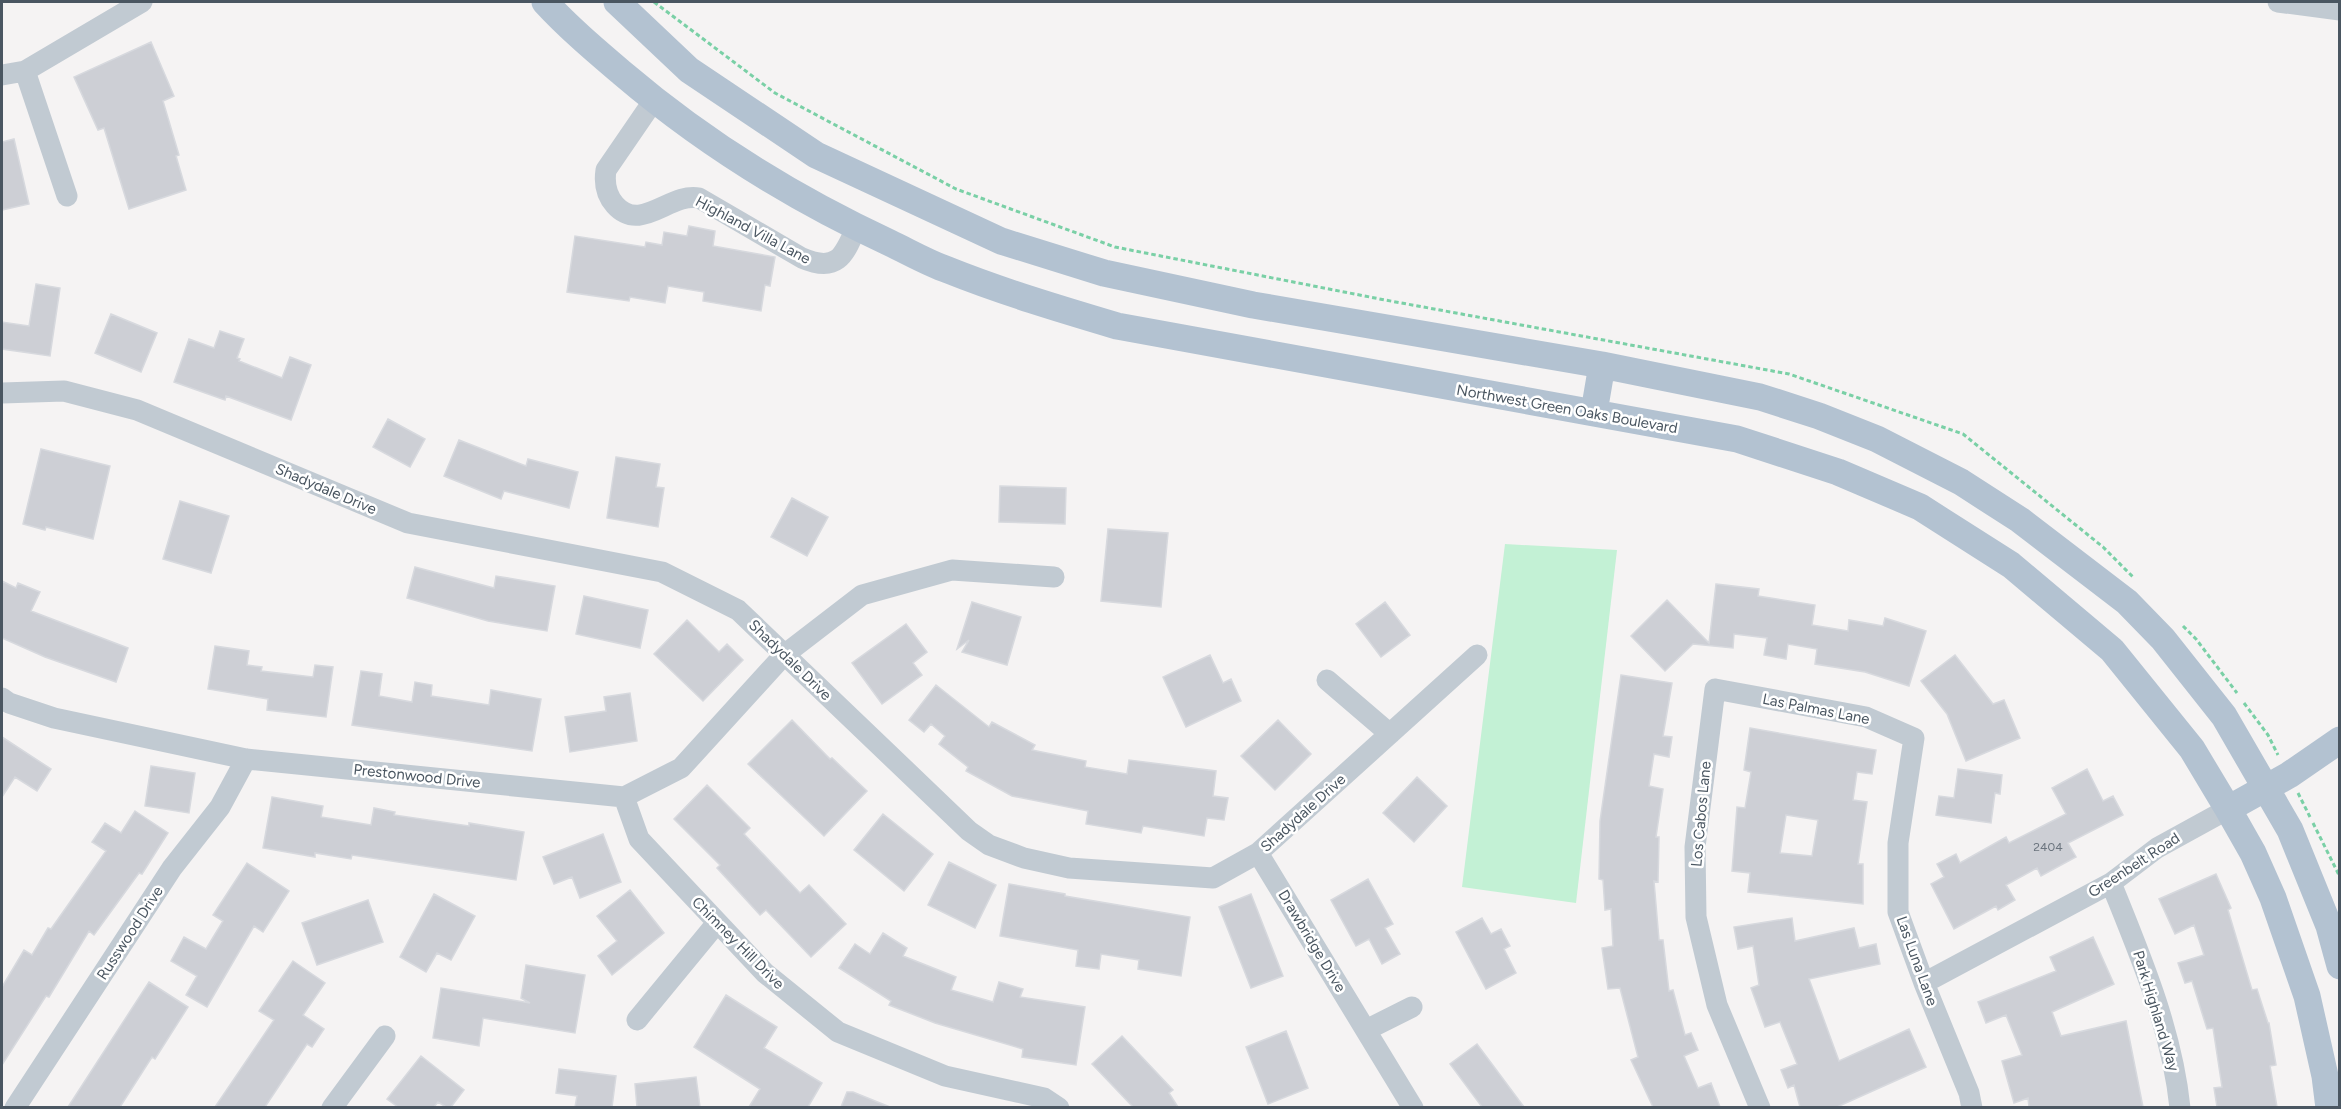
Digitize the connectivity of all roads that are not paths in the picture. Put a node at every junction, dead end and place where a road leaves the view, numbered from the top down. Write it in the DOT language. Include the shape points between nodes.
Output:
graph roads {
  1 [pos="142,2"];
  2 [pos="545,2"];
  3 [pos="617,2"];
  4 [pos="2278,2"];
  5 [pos="2340,10"];
  6 [pos="25,71"];
  7 [pos="2,75"];
  8 [pos="654,100"];
  9 [pos="67,196"];
  10 [pos="856,228"];
  11 [pos="1602,365"];
  12 [pos="2,393"];
  13 [pos="1594,412"];
  14 [pos="1054,577"];
  15 [pos="784,655"];
  16 [pos="1477,655"];
  17 [pos="1326,680"];
  18 [pos="1715,689"];
  19 [pos="2,698"];
  20 [pos="1390,734"];
  21 [pos="1914,738"];
  22 [pos="2340,740"];
  23 [pos="246,759"];
  24 [pos="2267,788"];
  25 [pos="624,796"];
  26 [pos="2228,809"];
  27 [pos="1258,853"];
  28 [pos="2111,883"];
  29 [pos="716,924"];
  30 [pos="2340,966"];
  31 [pos="1924,983"];
  32 [pos="1412,1007"];
  33 [pos="637,1020"];
  34 [pos="1366,1030"];
  35 [pos="385,1036"];
  36 [pos="15,1107"];
  37 [pos="332,1107"];
  38 [pos="1059,1107"];
  39 [pos="1413,1107"];
  40 [pos="1760,1107"];
  41 [pos="1972,1107"];
  42 [pos="2180,1107"];
  43 [pos="2330,1107"];
  1 -- 6 [label="street"];
  2 -- 8 [label="main road, Northwest Green Oaks Boulevard" via="570,29"];
  3 -- 11 [label="main road" via="689,70 816,155 1001,241 1104,273 1253,305"];
  4 -- 5 [label="street"];
  6 -- 7 [label="street"];
  6 -- 9 [label="street"];
  8 -- 10 [label="main road, Northwest Green Oaks Boulevard" via="722,150"];
  8 -- 10 [label="street, Highland Villa Lane" via="608,166 605,179 610,198 625,213 645,215 681,198 699,198 812,262 829,263 844,255"];
  10 -- 13 [label="main road, Northwest Green Oaks Boulevard" via="947,270 1117,326"];
  11 -- 13 [label="main road"];
  11 -- 24 [label="main road" via="1760,397 1819,416 1877,439 1961,482 2020,520 2127,602 2163,639 2224,717"];
  12 -- 15 [label="street, Shadydale Drive" via="64,391 136,410 408,524 662,572 738,610"];
  13 -- 26 [label="main road, Northwest Green Oaks Boulevard" via="1737,439 1838,472 1920,507 2011,565 2112,650 2192,748"];
  14 -- 15 [label="street" via="952,570 862,595"];
  15 -- 25 [label="street" via="681,768"];
  15 -- 27 [label="street, Shadydale Drive" via="988,845 1069,868 1214,878"];
  16 -- 20 [label="street, Shadydale Drive"];
  17 -- 20 [label="street"];
  18 -- 21 [label="street, Las Palmas Lane" via="1866,717"];
  18 -- 40 [label="street, Los Cabos Lane" via="1695,847 1696,917 1718,1005"];
  19 -- 23 [label="street, Prestonwood Drive" via="54,718"];
  20 -- 27 [label="street, Shadydale Drive"];
  21 -- 31 [label="street, Las Luna Lane" via="1898,843 1898,912"];
  22 -- 24 [label="main road, Greenbelt Road"];
  23 -- 25 [label="street, Prestonwood Drive"];
  23 -- 36 [label="street, Russwood Drive" via="220,807 172,868"];
  24 -- 26 [label="main road, Greenbelt Road"];
  24 -- 30 [label="main road" via="2290,830 2329,926"];
  25 -- 29 [label="street, Chimney Hill Drive" via="639,839"];
  26 -- 28 [label="street, Greenbelt Road" via="2157,848"];
  26 -- 43 [label="main road, Northwest Green Oaks Boulevard" via="2273,898 2307,996"];
  27 -- 34 [label="street, Drawbridge Drive"];
  28 -- 31 [label="street, Greenbelt Road"];
  28 -- 42 [label="street, Park Highland Way" via="2150,980 2178,1082"];
  29 -- 33 [label="street"];
  29 -- 38 [label="street, Chimney Hill Drive" via="765,973 838,1032 945,1076 1044,1098"];
  31 -- 41 [label="street, Las Luna Lane"];
  32 -- 34 [label="street"];
  34 -- 39 [label="street, Drawbridge Drive"];
  35 -- 37 [label="street"];
}
